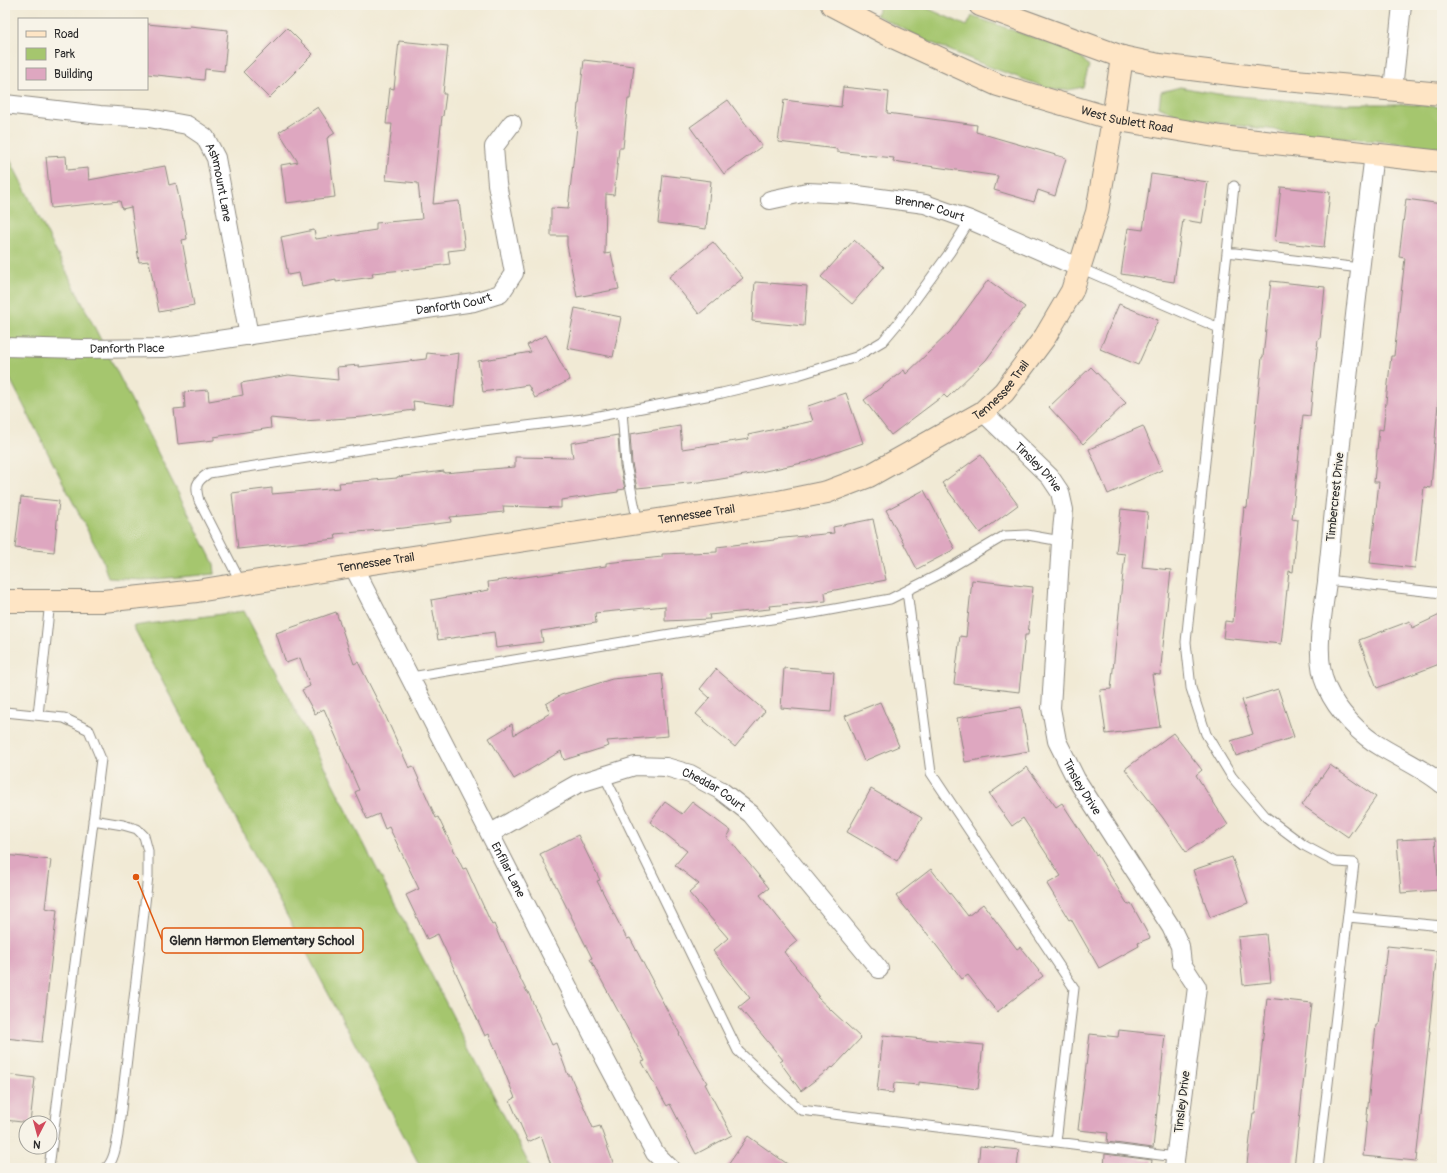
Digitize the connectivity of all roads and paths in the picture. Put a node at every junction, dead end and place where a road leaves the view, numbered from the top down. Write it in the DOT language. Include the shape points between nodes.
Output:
graph roads {
  1 [pos="832,5"];
  2 [pos="980,5"];
  3 [pos="1402,5"];
  4 [pos="1122,57"];
  5 [pos="1393,89"];
  6 [pos="1442,94"];
  7 [pos="5,104"];
  8 [pos="1113,119"];
  9 [pos="512,124"];
  10 [pos="1374,154"];
  11 [pos="1442,162"];
  12 [pos="1234,186"];
  13 [pos="770,200"];
  14 [pos="970,220"];
  15 [pos="1227,252"];
  16 [pos="1080,268"];
  17 [pos="1360,268"];
  18 [pos="1219,328"];
  19 [pos="249,336"];
  20 [pos="5,347"];
  21 [pos="622,411"];
  22 [pos="983,412"];
  23 [pos="638,523"];
  24 [pos="1061,541"];
  25 [pos="353,566"];
  26 [pos="1327,580"];
  27 [pos="241,583"];
  28 [pos="907,591"];
  29 [pos="1442,593"];
  30 [pos="5,601"];
  31 [pos="50,601"];
  32 [pos="411,677"];
  33 [pos="5,712"];
  34 [pos="38,716"];
  35 [pos="604,775"];
  36 [pos="1442,784"];
  37 [pos="93,820"];
  38 [pos="490,833"];
  39 [pos="1348,917"];
  40 [pos="1442,926"];
  41 [pos="879,969"];
  42 [pos="1056,1142"];
  43 [pos="1175,1162"];
  44 [pos="50,1168"];
  45 [pos="106,1168"];
  46 [pos="670,1168"];
  47 [pos="1318,1168"];
  1 -- 8 [label="street, West Sublett Road" via="893,37 998,85"];
  2 -- 4 [label="street"];
  3 -- 5 [label="street"];
  4 -- 5 [label="street" via="1159,65 1241,75"];
  4 -- 8 [label="street, Tennessee Trail"];
  5 -- 6 [label="street"];
  7 -- 19 [label="street, Ashmount Lane" via="149,118 187,125 205,137 216,158"];
  8 -- 10 [label="street, West Sublett Road" via="1221,137"];
  8 -- 16 [label="street, Tennessee Trail" via="1097,212"];
  9 -- 19 [label="street, Danforth Court" via="494,147 497,184 514,273 500,294 474,302"];
  10 -- 11 [label="street, West Sublett Road"];
  10 -- 17 [label="street, Timbercrest Drive"];
  12 -- 15 [label="lane"];
  13 -- 14 [label="street, Brenner Court" via="807,192 850,194 925,204"];
  14 -- 16 [label="street, Brenner Court"];
  14 -- 21 [label="lane" via="899,322 882,341 856,357 798,375 722,393"];
  15 -- 17 [label="lane"];
  15 -- 18 [label="lane"];
  16 -- 18 [label="lane"];
  16 -- 22 [label="street, Tennessee Trail" via="1072,291 1045,337 1004,392"];
  17 -- 26 [label="street, Timbercrest Drive"];
  18 -- 39 [label="lane" via="1186,642 1191,688 1206,734 1232,777 1266,817 1305,846 1334,862 1354,863"];
  19 -- 20 [label="street, Danforth Place" via="164,348"];
  21 -- 23 [label="lane" via="626,465"];
  21 -- 27 [label="lane" via="583,419 476,432 209,473 200,479 196,488 198,501"];
  22 -- 23 [label="street, Tennessee Trail" via="869,476 827,492"];
  22 -- 24 [label="street, Tinsley Drive" via="1050,477 1060,492 1064,510"];
  23 -- 25 [label="street, Tennessee Trail"];
  24 -- 28 [label="lane" via="1027,535 1004,536"];
  24 -- 43 [label="street, Tinsley Drive" via="1051,708 1057,741 1076,778 1171,927 1180,946 1182,964 1197,987"];
  25 -- 27 [label="street, Tennessee Trail"];
  25 -- 32 [label="street, Enfilar Lane"];
  26 -- 29 [label="lane"];
  26 -- 36 [label="street, Timbercrest Drive" via="1321,624 1320,660 1326,687 1353,725 1380,747 1431,775"];
  27 -- 31 [label="street, Tennessee Trail" via="103,601"];
  28 -- 32 [label="lane" via="890,599 812,613"];
  28 -- 42 [label="lane" via="931,773 1074,988"];
  30 -- 31 [label="street, Tennessee Trail"];
  31 -- 34 [label="lane"];
  32 -- 38 [label="street, Enfilar Lane"];
  33 -- 34 [label="lane"];
  34 -- 37 [label="lane" via="64,718 89,730 101,759"];
  35 -- 38 [label="street, Cheddar Court" via="577,784"];
  35 -- 41 [label="street, Cheddar Court" via="635,766 666,767 690,774 720,790 751,814"];
  35 -- 42 [label="lane" via="738,1051 801,1110"];
  37 -- 44 [label="lane"];
  37 -- 45 [label="lane" via="137,829 144,836 148,851 148,876 118,1135 114,1154"];
  38 -- 46 [label="street, Enfilar Lane" via="655,1153"];
  39 -- 40 [label="lane"];
  39 -- 47 [label="lane"];
  42 -- 43 [label="lane"];
}
